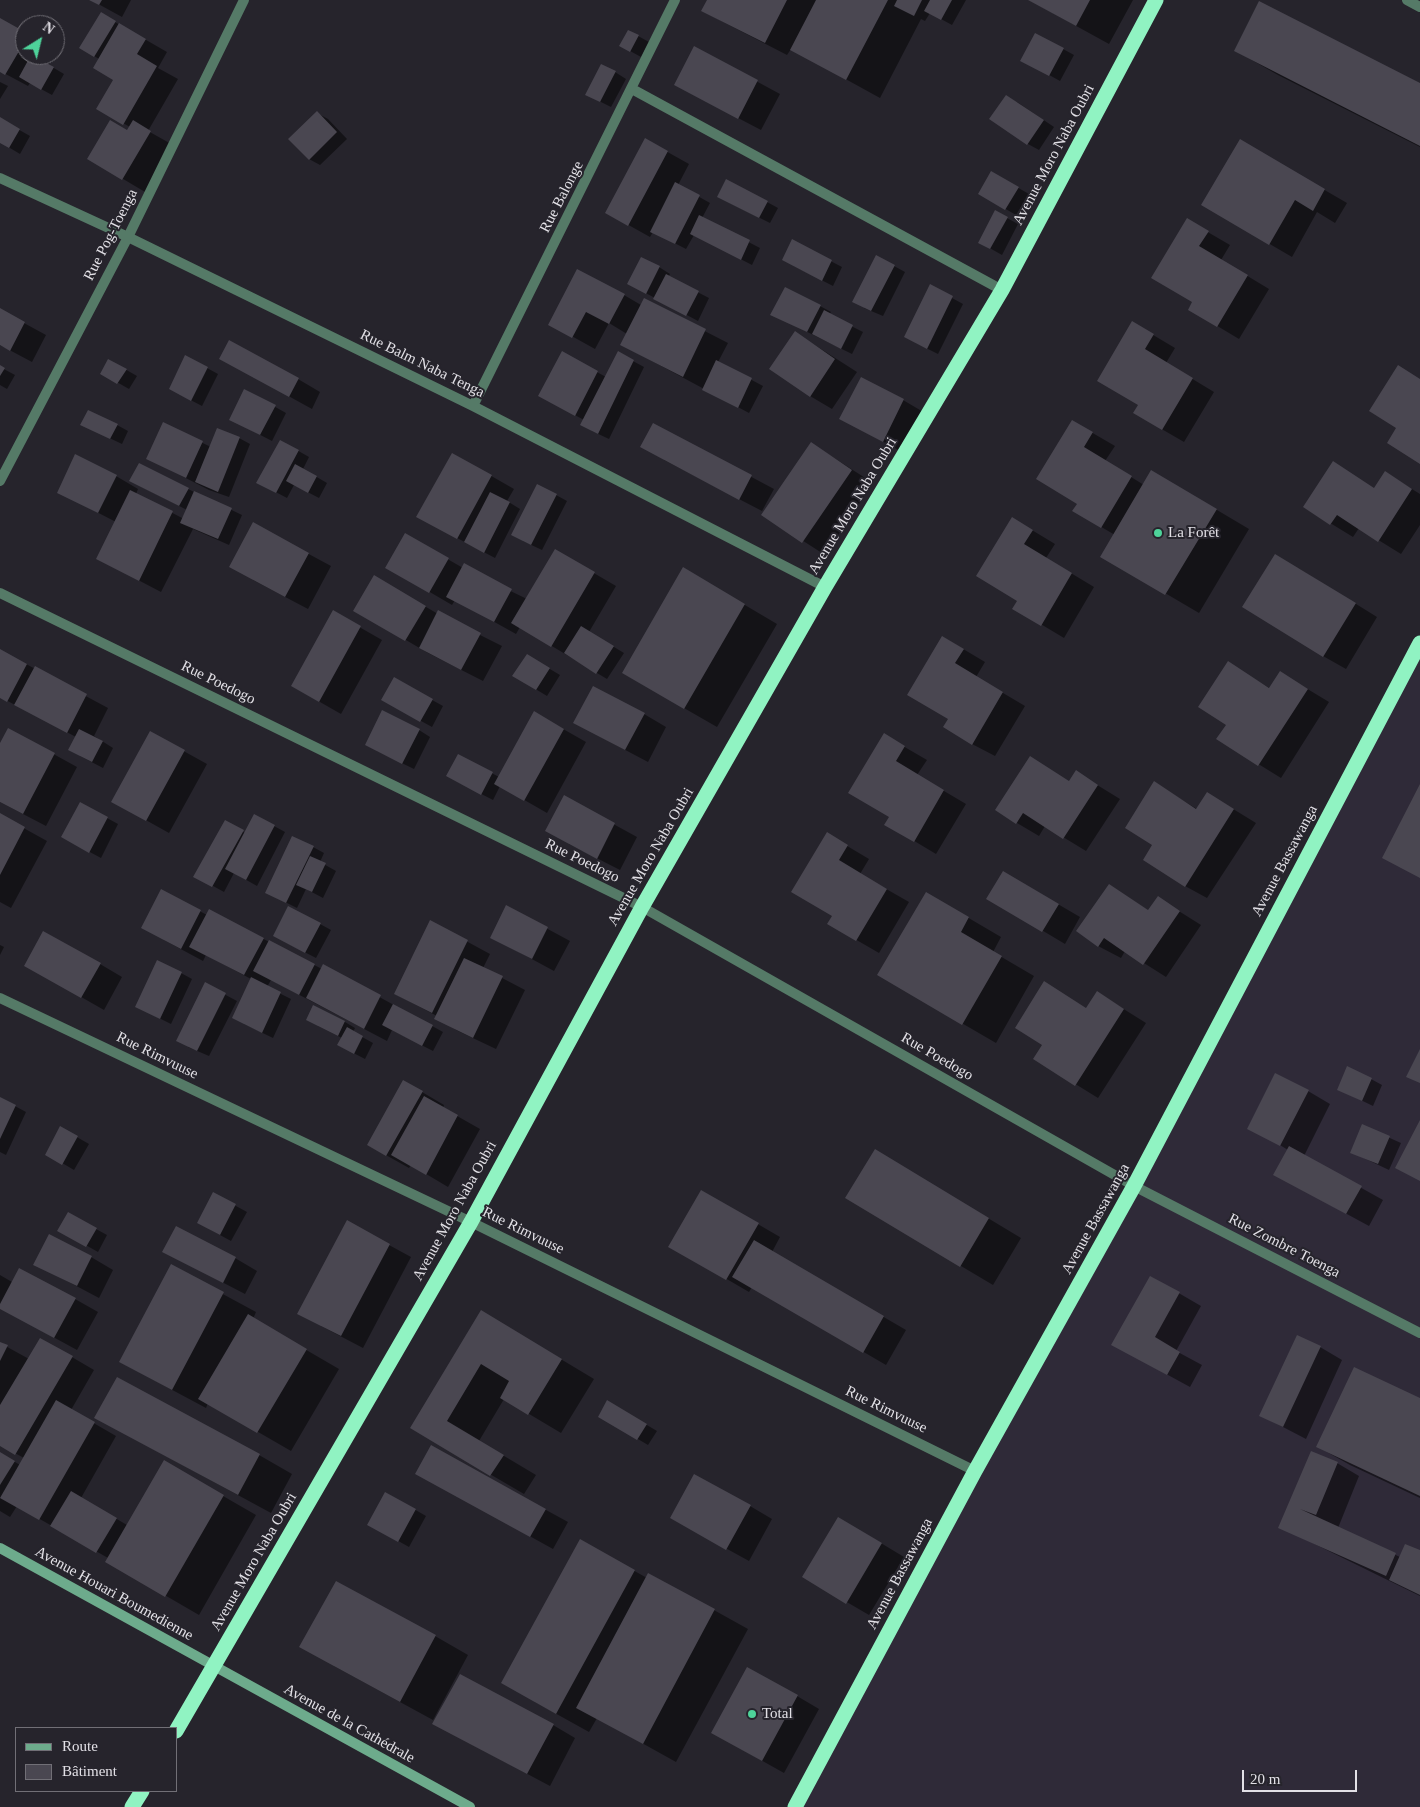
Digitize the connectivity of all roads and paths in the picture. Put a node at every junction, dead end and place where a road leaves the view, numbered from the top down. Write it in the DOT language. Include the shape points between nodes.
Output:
graph roads {
  1 [pos="244,0"];
  2 [pos="675,0"];
  3 [pos="1156,0"];
  4 [pos="1407,0"];
  5 [pos="1420,7"];
  6 [pos="632,89"];
  7 [pos="0,178"];
  8 [pos="128,237"];
  9 [pos="1002,290"];
  10 [pos="474,406"];
  11 [pos="0,481"];
  12 [pos="826,587"];
  13 [pos="0,593"];
  14 [pos="1420,643"];
  15 [pos="642,907"];
  16 [pos="0,998"];
  17 [pos="1134,1186"];
  18 [pos="471,1222"];
  19 [pos="1420,1333"];
  20 [pos="975,1471"];
  21 [pos="0,1548"];
  22 [pos="214,1666"];
  23 [pos="178,1728"];
  24 [pos="141,1792"];
  25 [pos="132,1807"];
  26 [pos="470,1807"];
  27 [pos="795,1807"];
  1 -- 8 [label="street, Rue Pog-Toenga"];
  2 -- 6 [label="street, Rue Balonge"];
  3 -- 9 [label="highway, Avenue Moro Naba Oubri"];
  4 -- 5 [label="street"];
  6 -- 9 [label="street"];
  6 -- 10 [label="street, Rue Balonge"];
  7 -- 8 [label="street, Rue Balm Naba Tenga"];
  8 -- 10 [label="street, Rue Balm Naba Tenga"];
  8 -- 11 [label="street, Rue Pog-Toenga"];
  9 -- 12 [label="highway, Avenue Moro Naba Oubri"];
  10 -- 12 [label="street, Rue Balm Naba Tenga"];
  12 -- 15 [label="highway, Avenue Moro Naba Oubri"];
  13 -- 15 [label="street, Rue Poedogo"];
  14 -- 17 [label="highway, Avenue Bassawanga"];
  15 -- 17 [label="street, Rue Poedogo"];
  15 -- 18 [label="highway, Avenue Moro Naba Oubri"];
  16 -- 18 [label="street, Rue Rimvuuse"];
  17 -- 19 [label="street, Rue Zombre Toenga"];
  17 -- 20 [label="highway, Avenue Bassawanga"];
  18 -- 20 [label="street, Rue Rimvuuse"];
  18 -- 22 [label="highway, Avenue Moro Naba Oubri"];
  20 -- 27 [label="highway, Avenue Bassawanga"];
  21 -- 22 [label="main road, Avenue Houari Boumedienne"];
  22 -- 23 [label="highway, Avenue Moro Naba Oubri"];
  22 -- 26 [label="main road, Avenue de la Cathédrale"];
  24 -- 25 [label="highway"];
}
